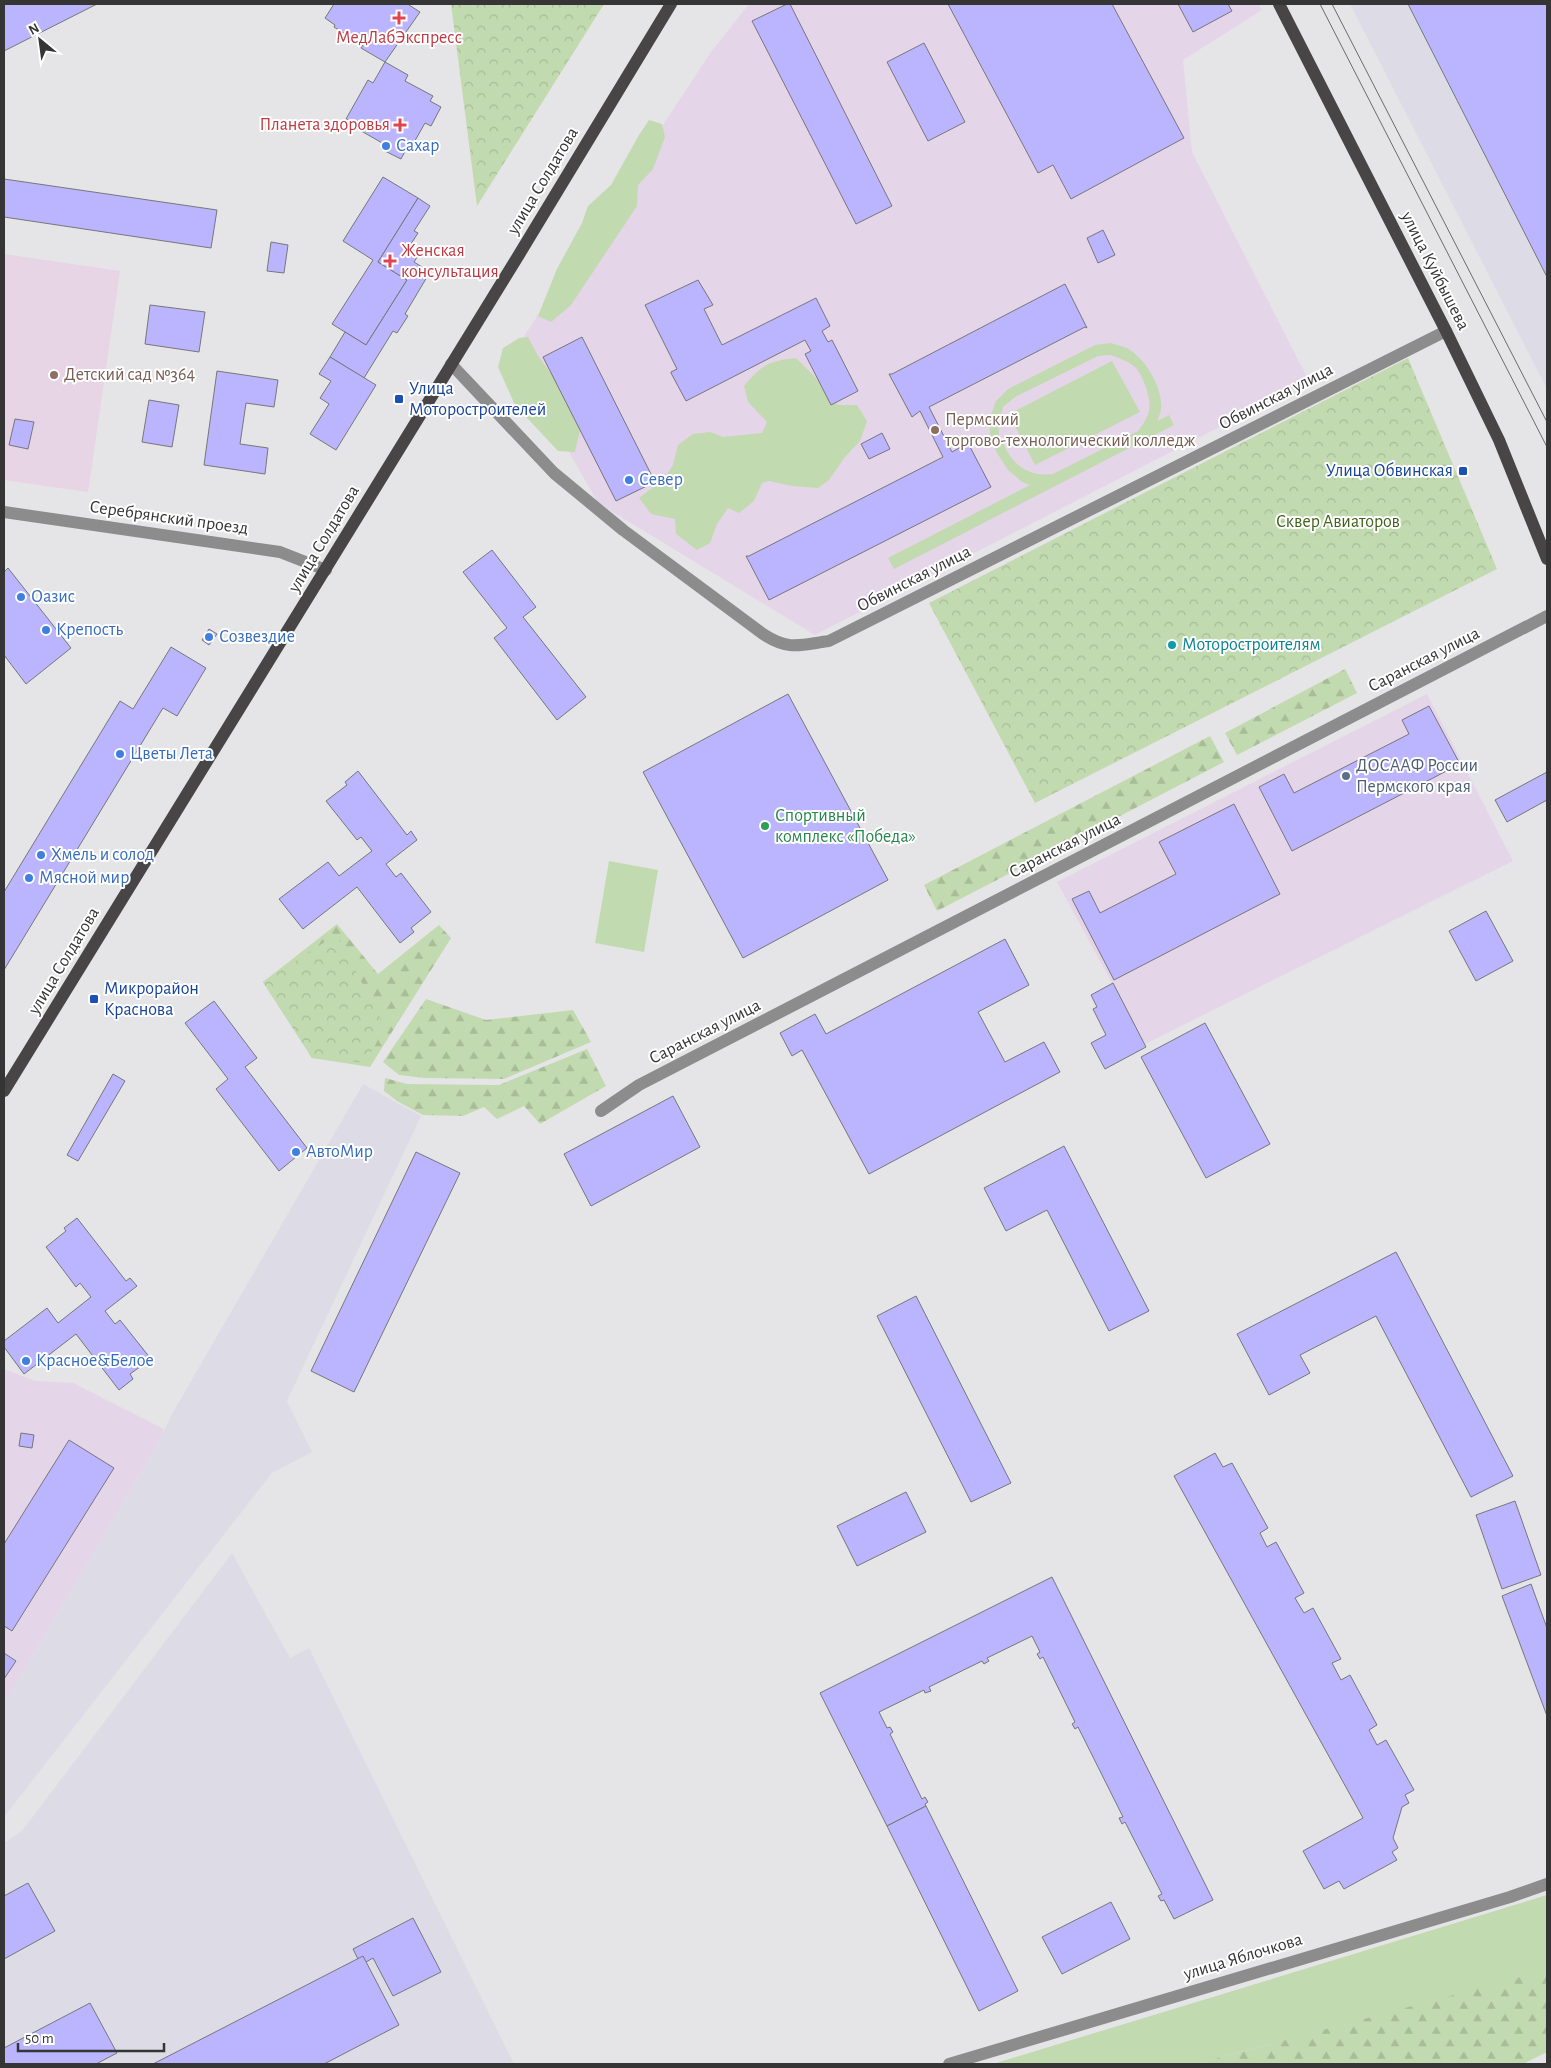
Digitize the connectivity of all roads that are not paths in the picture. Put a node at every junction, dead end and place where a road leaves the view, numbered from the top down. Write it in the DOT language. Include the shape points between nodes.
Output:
graph roads {
  1 [pos="671,4"];
  2 [pos="1279,4"];
  3 [pos="1446,332"];
  4 [pos="451,364"];
  5 [pos="4,512"];
  6 [pos="1547,559"];
  7 [pos="326,570"];
  8 [pos="1547,616"];
  9 [pos="4,1091"];
  10 [pos="600,1111"];
  11 [pos="1547,1884"];
  12 [pos="949,2064"];
  1 -- 4 [label="main road, улица Солдатова"];
  2 -- 3 [label="main road, улица Куйбышева"];
  3 -- 4 [label="street, Обвинская улица" via="829,641 789,646 763,634 623,530 554,473"];
  3 -- 6 [label="main road, улица Куйбышева" via="1499,440"];
  4 -- 7 [label="main road, улица Солдатова"];
  5 -- 7 [label="street, Серебрянский проезд" via="280,552"];
  7 -- 9 [label="main road, улица Солдатова"];
  8 -- 10 [label="street, Саранская улица" via="639,1085"];
  11 -- 12 [label="street, улица Яблочкова"];
}
